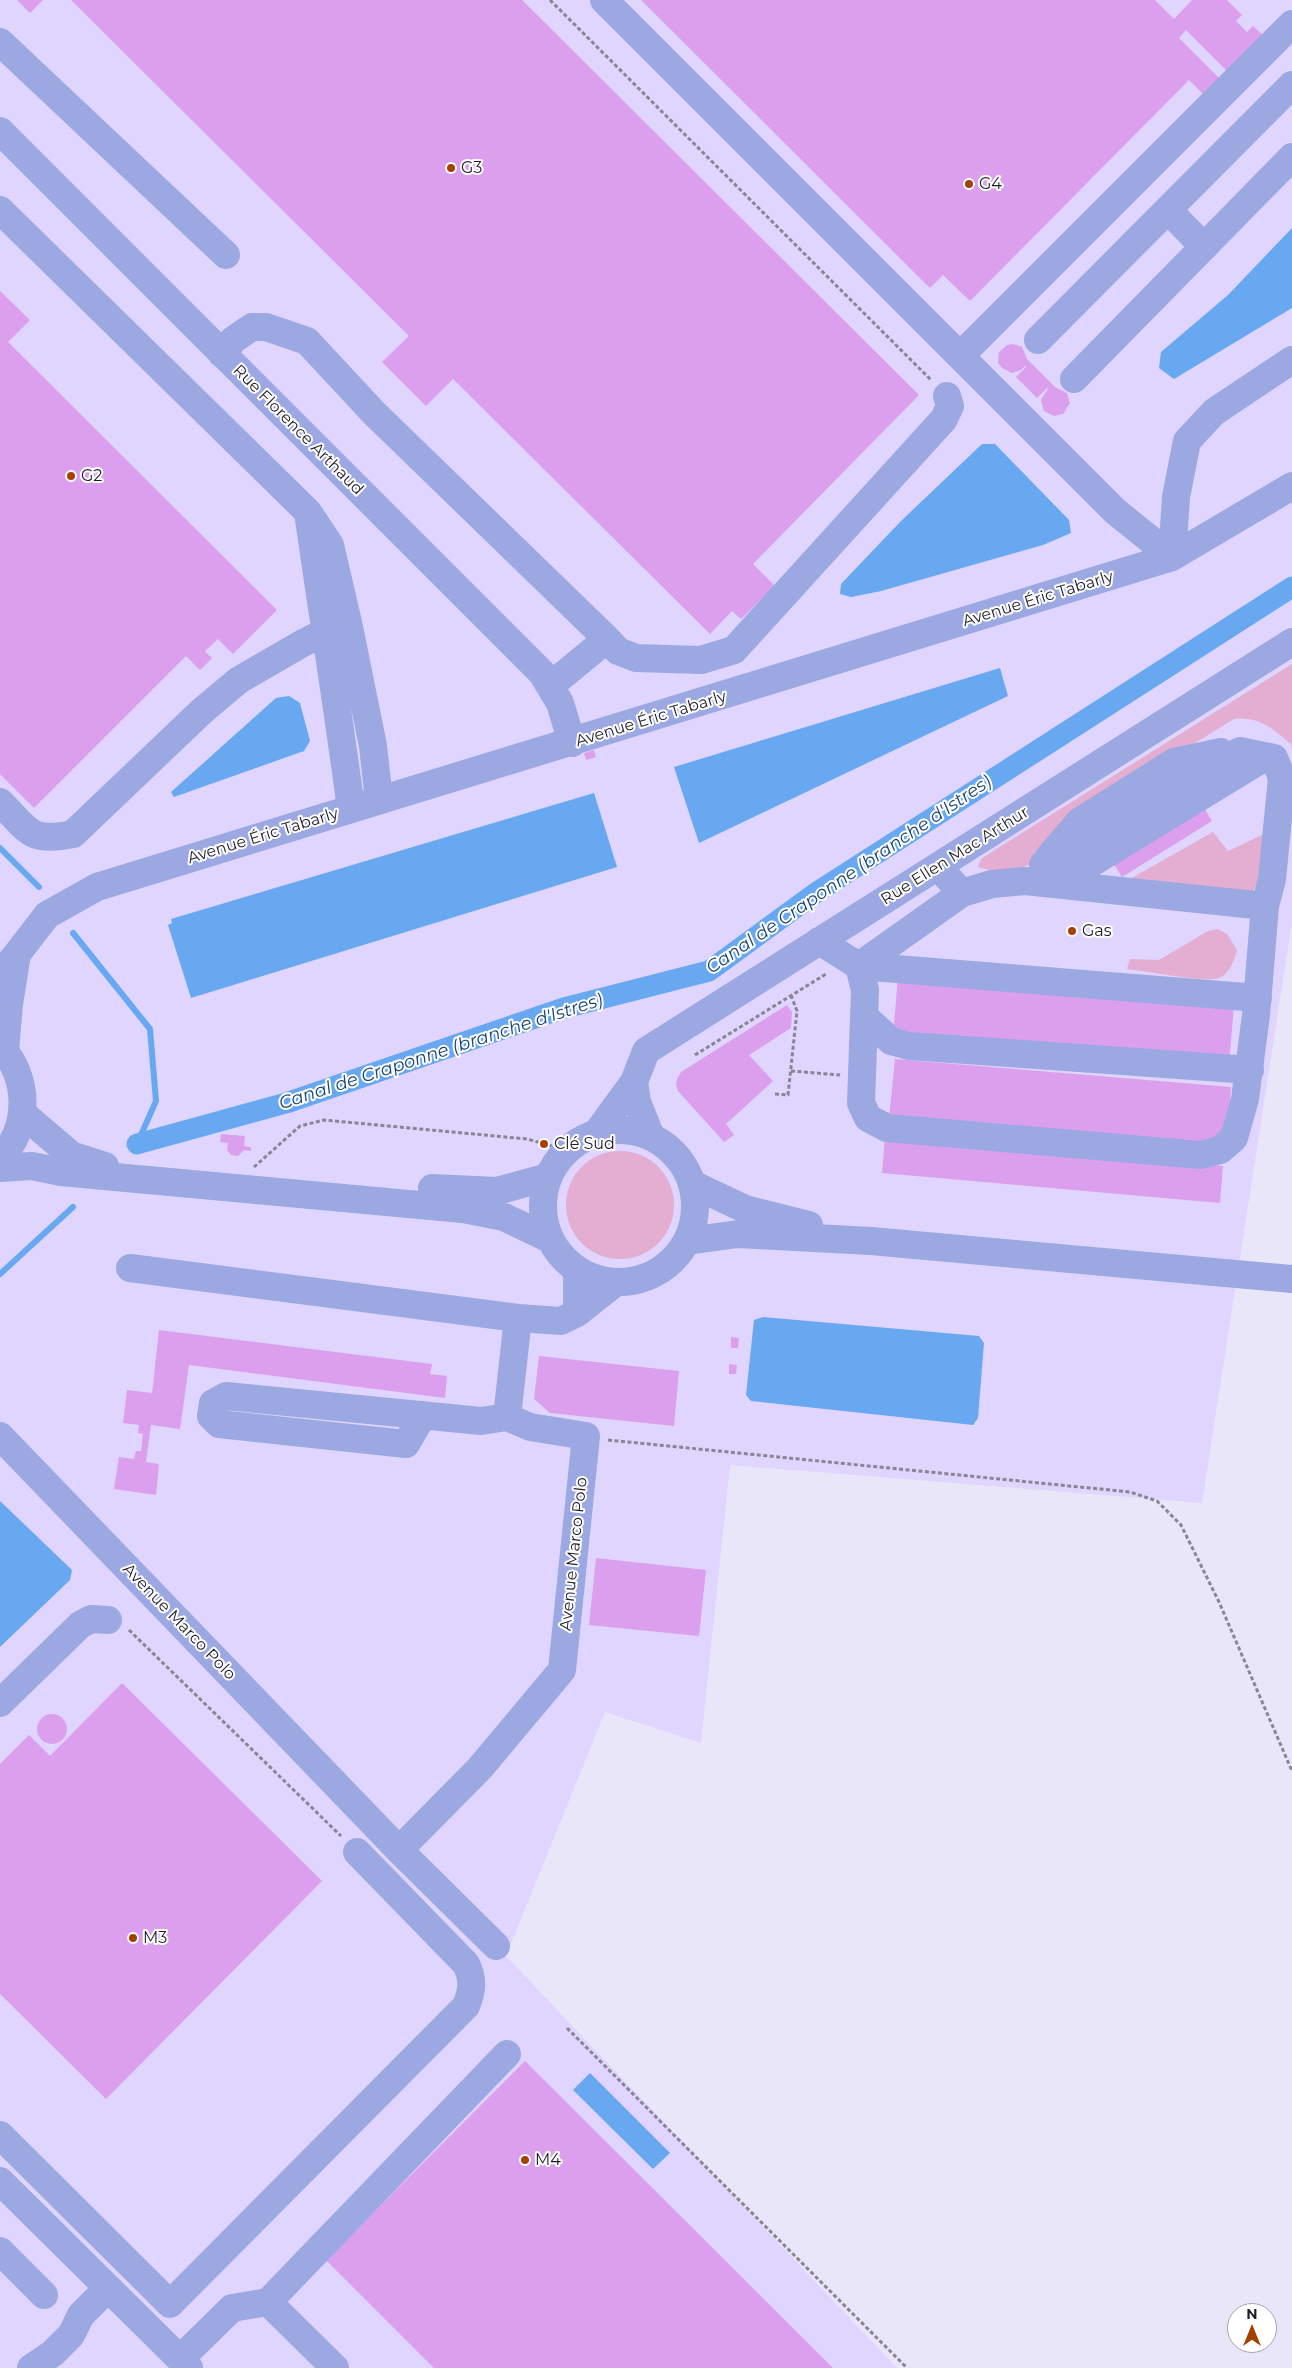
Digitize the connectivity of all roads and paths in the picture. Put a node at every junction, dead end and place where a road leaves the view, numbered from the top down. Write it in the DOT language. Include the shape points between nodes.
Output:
graph roads {
  1 [pos="550,0"];
  2 [pos="604,0"];
  3 [pos="1292,24"];
  4 [pos="0,42"];
  5 [pos="1292,85"];
  6 [pos="0,131"];
  7 [pos="1292,157"];
  8 [pos="0,210"];
  9 [pos="1168,210"];
  10 [pos="1204,247"];
  11 [pos="226,255"];
  12 [pos="1038,340"];
  13 [pos="222,354"];
  14 [pos="960,356"];
  15 [pos="1292,360"];
  16 [pos="1074,379"];
  17 [pos="947,396"];
  18 [pos="1292,486"];
  19 [pos="1172,557"];
  20 [pos="337,630"];
  21 [pos="1292,642"];
  22 [pos="612,645"];
  23 [pos="555,695"];
  24 [pos="572,743"];
  25 [pos="1267,757"];
  26 [pos="380,800"];
  27 [pos="0,802"];
  28 [pos="351,809"];
  29 [pos="938,867"];
  30 [pos="1039,870"];
  31 [pos="1292,878"];
  32 [pos="962,894"];
  33 [pos="1267,899"];
  34 [pos="819,942"];
  35 [pos="9,964"];
  36 [pos="859,966"];
  37 [pos="826,974"];
  38 [pos="791,995"];
  39 [pos="1258,998"];
  40 [pos="866,1017"];
  41 [pos="2,1049"];
  42 [pos="695,1055"];
  43 [pos="1250,1070"];
  44 [pos="790,1072"];
  45 [pos="862,1077"];
  46 [pos="634,1082"];
  47 [pos="775,1094"];
  48 [pos="22,1113"];
  49 [pos="596,1134"];
  50 [pos="651,1137"];
  51 [pos="567,1150"];
  52 [pos="0,1157"];
  53 [pos="0,1168"];
  54 [pos="249,1172"];
  55 [pos="548,1177"];
  56 [pos="692,1184"];
  57 [pos="550,1239"];
  58 [pos="687,1241"];
  59 [pos="871,1241"];
  60 [pos="130,1268"];
  61 [pos="577,1270"];
  62 [pos="1292,1279"];
  63 [pos="615,1282"];
  64 [pos="577,1313"];
  65 [pos="518,1318"];
  66 [pos="327,1406"];
  67 [pos="423,1415"];
  68 [pos="507,1417"];
  69 [pos="323,1435"];
  70 [pos="0,1436"];
  71 [pos="611,1440"];
  72 [pos="108,1620"];
  73 [pos="0,1704"];
  74 [pos="1292,1772"];
  75 [pos="399,1850"];
  76 [pos="358,1852"];
  77 [pos="496,1946"];
  78 [pos="567,2028"];
  79 [pos="507,2054"];
  80 [pos="0,2135"];
  81 [pos="0,2181"];
  82 [pos="0,2251"];
  83 [pos="108,2288"];
  84 [pos="44,2295"];
  85 [pos="268,2302"];
  86 [pos="81,2315"];
  87 [pos="185,2363"];
  88 [pos="22,2368"];
  89 [pos="31,2368"];
  90 [pos="335,2368"];
  91 [pos="907,2368"];
  1 -- 17 [label="path"];
  2 -- 14 [label="street"];
  3 -- 14 [label="street"];
  4 -- 11 [label="street"];
  5 -- 9 [label="street"];
  6 -- 13 [label="street, Rue Florence Arthaud"];
  7 -- 10 [label="street"];
  8 -- 20 [label="street" via="308,512"];
  9 -- 10 [label="street"];
  9 -- 12 [label="street"];
  10 -- 16 [label="street"];
  13 -- 22 [label="street" via="233,340 252,327 266,327 307,341 374,412"];
  13 -- 23 [label="street, Rue Florence Arthaud" via="542,673"];
  14 -- 19 [label="street" via="1115,511"];
  15 -- 19 [label="street" via="1214,412 1187,441 1176,497"];
  17 -- 22 [label="street" via="950,406 944,419 734,650 700,660 636,658"];
  18 -- 19 [label="street, Avenue Éric Tabarly"];
  19 -- 24 [label="street, Avenue Éric Tabarly"];
  20 -- 26 [label="street" via="372,746"];
  20 -- 27 [label="street" via="239,680 72,834 50,839 34,836"];
  20 -- 28 [label="street"];
  21 -- 29 [label="street, Rue Ellen Mac Arthur"];
  22 -- 23 [label="street"];
  23 -- 24 [label="street, Rue Florence Arthaud"];
  24 -- 26 [label="street, Avenue Éric Tabarly"];
  25 -- 30 [label="street" via="1080,870"];
  25 -- 30 [label="street" via="1240,751 1219,752 1174,762 1080,821"];
  25 -- 33 [label="street" via="1274,758 1282,778 1272,879"];
  26 -- 28 [label="street, Avenue Éric Tabarly"];
  28 -- 35 [label="street, Avenue Éric Tabarly" via="97,887 47,915"];
  29 -- 32 [label="street"];
  29 -- 34 [label="street, Rue Ellen Mac Arthur"];
  30 -- 32 [label="street"];
  30 -- 33 [label="street"];
  31 -- 33 [label="street"];
  32 -- 36 [label="street"];
  33 -- 39 [label="street"];
  34 -- 36 [label="street"];
  34 -- 46 [label="street, Rue Ellen Mac Arthur" via="646,1051"];
  35 -- 41 [label="street, Avenue Éric Tabarly" via="9,1004"];
  36 -- 39 [label="street"];
  36 -- 40 [label="street" via="866,990"];
  37 -- 38 [label="path"];
  38 -- 42 [label="path"];
  38 -- 44 [label="path" via="797,1011"];
  39 -- 43 [label="street"];
  40 -- 43 [label="street" via="891,1040 908,1046"];
  40 -- 45 [label="street"];
  41 -- 48 [label="street" via="16,1070 22,1091"];
  43 -- 45 [label="street" via="1234,1138 1220,1150 1201,1155 887,1128 868,1118 861,1103"];
  44 -- 45 [label="path"];
  44 -- 47 [label="path" via="788,1095"];
  46 -- 49 [label="street, Rue Ellen Mac Arthur"];
  46 -- 50 [label="street" via="637,1102"];
  48 -- 52 [label="street" via="16,1134"];
  48 -- 54 [label="street" via="71,1154 99,1165 174,1165"];
  49 -- 50 [label="street" via="614,1130"];
  49 -- 51 [label="street"];
  50 -- 56 [label="street" via="669,1149 683,1165"];
  51 -- 54 [label="path" via="527,1139 324,1120 300,1126"];
  51 -- 55 [label="street"];
  53 -- 57 [label="street" via="32,1166 61,1172 463,1209 504,1217"];
  54 -- 55 [label="street" via="455,1191 497,1191"];
  55 -- 57 [label="street" via="543,1211"];
  56 -- 58 [label="street" via="695,1203"];
  56 -- 59 [label="street" via="745,1209"];
  57 -- 61 [label="street" via="561,1256"];
  58 -- 59 [label="street" via="738,1234"];
  58 -- 63 [label="street" via="674,1259 657,1272 637,1280"];
  59 -- 62 [label="street"];
  60 -- 65 [label="street"];
  61 -- 63 [label="street" via="595,1279"];
  61 -- 64 [label="street"];
  63 -- 64 [label="street"];
  64 -- 65 [label="street" via="561,1321"];
  65 -- 68 [label="street"];
  66 -- 67 [label="street"];
  66 -- 69 [label="street"];
  66 -- 69 [label="street" via="226,1396 212,1403 211,1416 219,1424"];
  67 -- 68 [label="street" via="481,1421"];
  67 -- 69 [label="street" via="406,1444"];
  68 -- 75 [label="street, Avenue Marco Polo" via="530,1427 586,1436 562,1670 480,1768"];
  70 -- 75 [label="street, Avenue Marco Polo"];
  71 -- 74 [label="path" via="1130,1492 1157,1501 1185,1533 1219,1602"];
  72 -- 73 [label="street" via="91,1620 80,1625"];
  72 -- 76 [label="path" via="132,1631"];
  75 -- 77 [label="street, Avenue Marco Polo"];
  76 -- 80 [label="street" via="466,1964 472,1985 466,2006 170,2304"];
  78 -- 91 [label="path"];
  79 -- 85 [label="street"];
  81 -- 83 [label="street"];
  82 -- 84 [label="street"];
  83 -- 86 [label="street"];
  83 -- 87 [label="street"];
  85 -- 87 [label="street" via="232,2308"];
  85 -- 90 [label="street"];
  86 -- 88 [label="street" via="58,2325 41,2340"];
  86 -- 89 [label="street" via="71,2335"];
}
